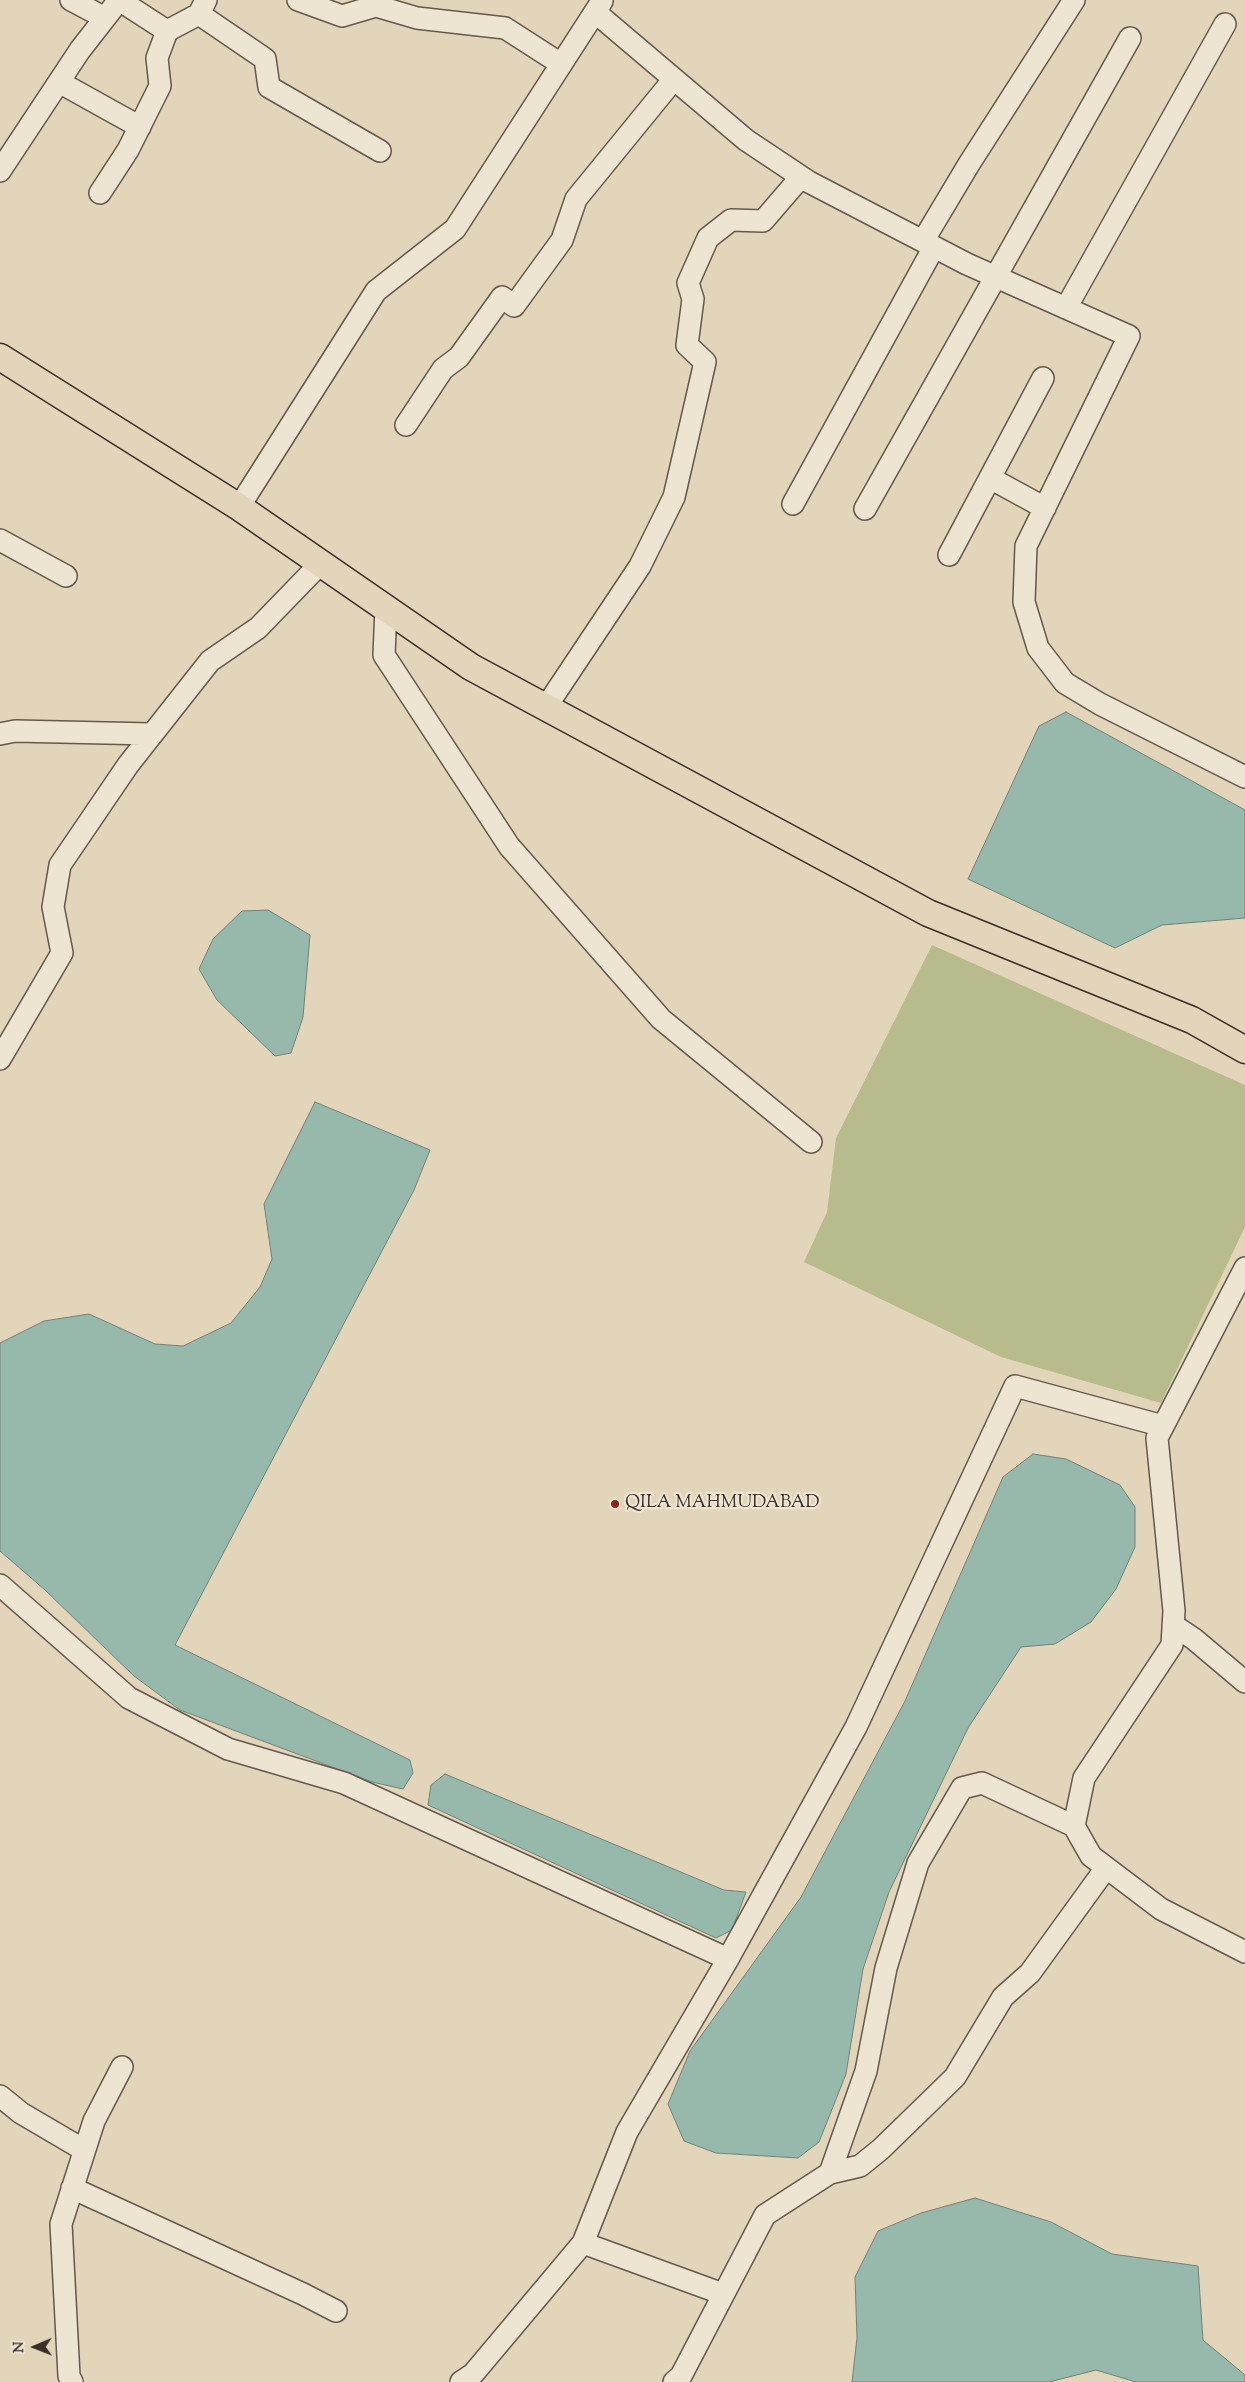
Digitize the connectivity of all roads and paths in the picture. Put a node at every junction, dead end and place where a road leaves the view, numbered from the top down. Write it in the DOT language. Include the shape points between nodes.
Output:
graph roads {
  1 [pos="71,0"];
  2 [pos="298,0"];
  3 [pos="1074,0"];
  4 [pos="599,6"];
  5 [pos="202,7"];
  6 [pos="105,18"];
  7 [pos="1225,24"];
  8 [pos="167,30"];
  9 [pos="1130,38"];
  10 [pos="561,64"];
  11 [pos="674,79"];
  12 [pos="59,82"];
  13 [pos="140,127"];
  14 [pos="380,151"];
  15 [pos="0,171"];
  16 [pos="801,177"];
  17 [pos="100,193"];
  18 [pos="928,244"];
  19 [pos="996,278"];
  20 [pos="1066,308"];
  21 [pos="0,357"];
  22 [pos="1043,378"];
  23 [pos="406,425"];
  24 [pos="990,478"];
  25 [pos="793,504"];
  26 [pos="239,507"];
  27 [pos="1045,508"];
  28 [pos="865,509"];
  29 [pos="0,540"];
  30 [pos="949,555"];
  31 [pos="321,563"];
  32 [pos="66,576"];
  33 [pos="386,608"];
  34 [pos="546,708"];
  35 [pos="0,734"];
  36 [pos="152,734"];
  37 [pos="1245,777"];
  38 [pos="1243,1043"];
  39 [pos="0,1060"];
  40 [pos="811,1142"];
  41 [pos="1245,1268"];
  42 [pos="1163,1426"];
  43 [pos="0,1585"];
  44 [pos="1173,1625"];
  45 [pos="1245,1682"];
  46 [pos="1074,1826"];
  47 [pos="1106,1868"];
  48 [pos="1245,1952"];
  49 [pos="728,1959"];
  50 [pos="122,2067"];
  51 [pos="0,2096"];
  52 [pos="84,2150"];
  53 [pos="830,2173"];
  54 [pos="72,2188"];
  55 [pos="583,2243"];
  56 [pos="723,2294"];
  57 [pos="336,2311"];
  58 [pos="471,2379"];
  59 [pos="72,2382"];
  60 [pos="674,2382"];
  1 -- 6 [label="street"];
  2 -- 10 [label="street" via="342,16 376,6 418,18 505,28"];
  3 -- 18 [label="street" via="969,164"];
  4 -- 10 [label="street"];
  4 -- 11 [label="street"];
  5 -- 8 [label="street"];
  5 -- 14 [label="street" via="265,59 270,87"];
  6 -- 8 [label="street" via="119,0"];
  6 -- 12 [label="street"];
  7 -- 20 [label="street"];
  8 -- 13 [label="street" via="157,58 160,86"];
  9 -- 19 [label="street"];
  10 -- 26 [label="street" via="455,229 376,291"];
  11 -- 16 [label="street" via="746,140"];
  11 -- 23 [label="street" via="576,199 562,240 514,306 502,297 459,356 443,369"];
  12 -- 13 [label="street"];
  12 -- 15 [label="street"];
  13 -- 17 [label="street"];
  16 -- 18 [label="street"];
  16 -- 34 [label="street" via="763,221 731,220 708,238 688,283 693,299 688,345 705,362 674,497 640,566"];
  18 -- 19 [label="street"];
  18 -- 25 [label="street"];
  19 -- 20 [label="street"];
  19 -- 28 [label="street"];
  20 -- 27 [label="street" via="1128,336"];
  21 -- 26 [label="main road"];
  22 -- 24 [label="street"];
  24 -- 27 [label="street"];
  24 -- 30 [label="street"];
  26 -- 31 [label="main road"];
  27 -- 37 [label="street" via="1026,546 1024,602 1038,648 1065,682 1100,704"];
  29 -- 32 [label="street"];
  31 -- 33 [label="main road"];
  31 -- 36 [label="street" via="258,628 210,661"];
  33 -- 34 [label="main road" via="471,667"];
  33 -- 40 [label="street" via="384,655 509,846 661,1019"];
  34 -- 38 [label="main road" via="928,913"];
  35 -- 36 [label="street" via="14,731"];
  36 -- 39 [label="street" via="60,864 53,907 62,953"];
  41 -- 42 [label="street"];
  42 -- 44 [label="street" via="1157,1438"];
  42 -- 49 [label="street" via="1015,1386 856,1727"];
  43 -- 49 [label="street" via="129,1698 228,1749 344,1783"];
  44 -- 45 [label="street"];
  44 -- 46 [label="street" via="1172,1645 1084,1778"];
  46 -- 47 [label="street" via="1091,1856"];
  46 -- 53 [label="street" via="982,1783 962,1788 918,1863 886,1968 866,2071"];
  47 -- 48 [label="street" via="1161,1910"];
  47 -- 53 [label="street" via="1030,1972 1003,1998 955,2077 860,2166"];
  49 -- 55 [label="street" via="628,2132"];
  50 -- 52 [label="street" via="94,2121"];
  51 -- 52 [label="street" via="21,2113"];
  52 -- 54 [label="street"];
  53 -- 56 [label="street" via="765,2215"];
  54 -- 57 [label="street"];
  54 -- 59 [label="street" via="60,2224 69,2376"];
  55 -- 56 [label="street"];
  55 -- 58 [label="street"];
  56 -- 60 [label="street" via="681,2376"];
}
